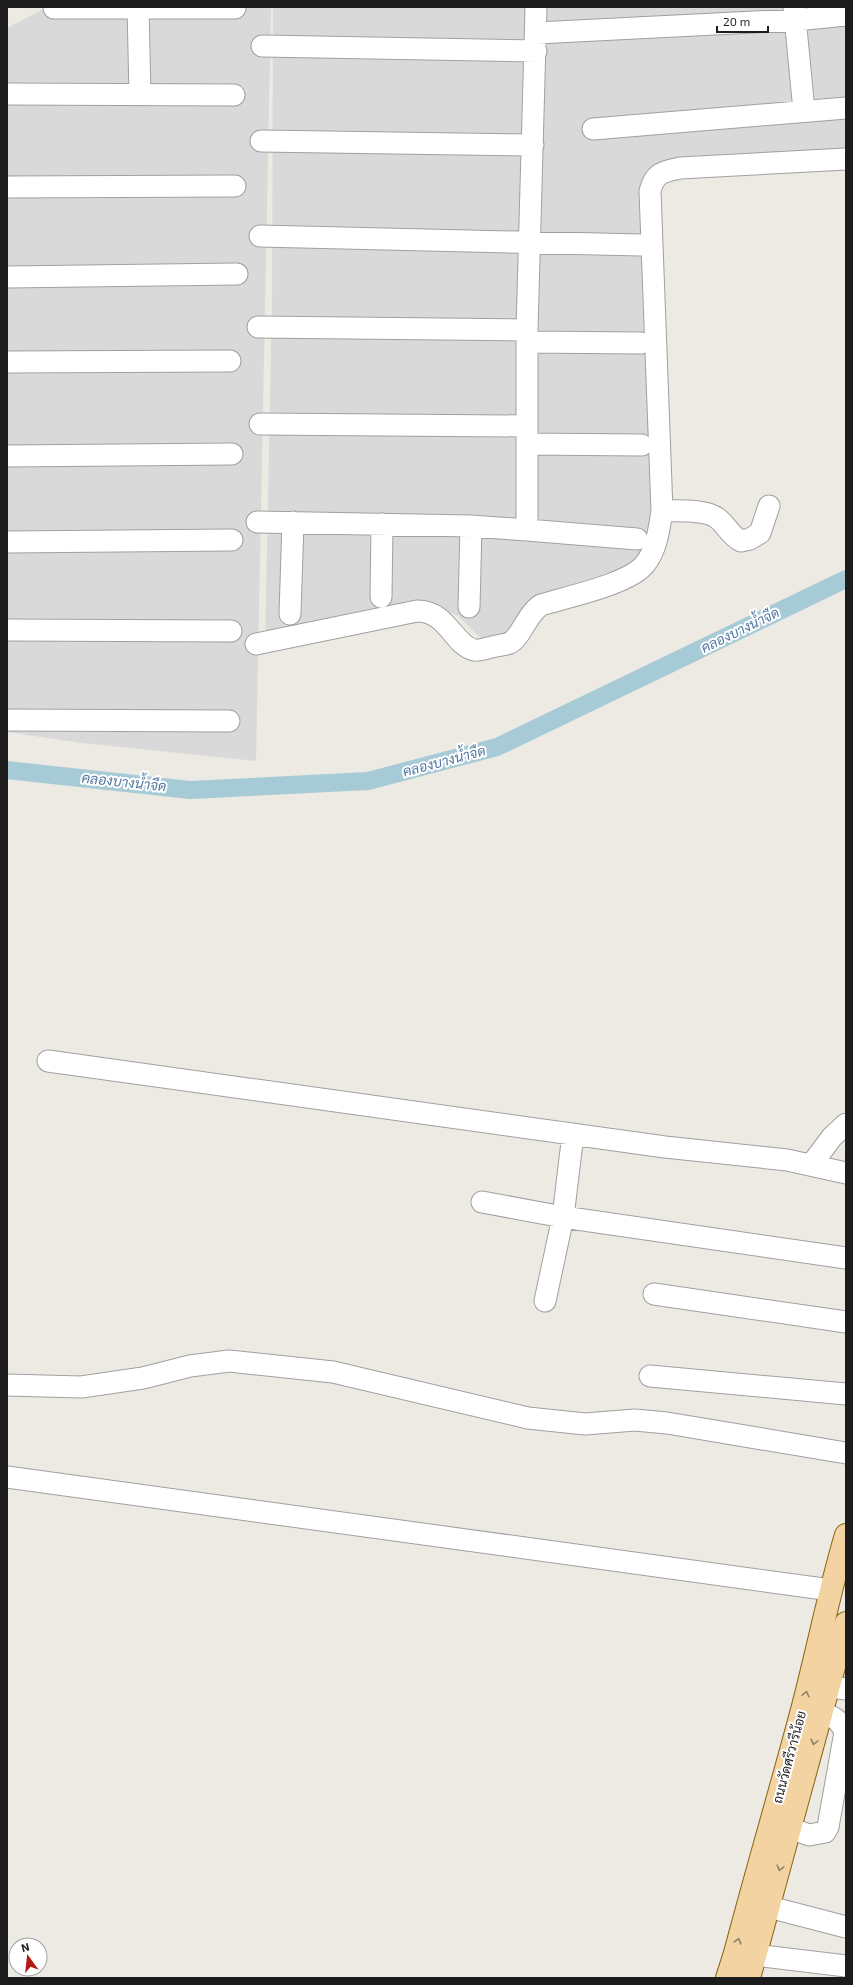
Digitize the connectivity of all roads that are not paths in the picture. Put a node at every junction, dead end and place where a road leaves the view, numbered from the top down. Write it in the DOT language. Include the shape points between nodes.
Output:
graph roads {
  1 [pos="138,7"];
  2 [pos="536,7"];
  3 [pos="54,8"];
  4 [pos="235,8"];
  5 [pos="795,14"];
  6 [pos="846,15"];
  7 [pos="536,42"];
  8 [pos="262,46"];
  9 [pos="7,94"];
  10 [pos="140,95"];
  11 [pos="234,95"];
  12 [pos="846,108"];
  13 [pos="804,111"];
  14 [pos="593,129"];
  15 [pos="261,141"];
  16 [pos="533,145"];
  17 [pos="846,159"];
  18 [pos="235,186"];
  19 [pos="7,187"];
  20 [pos="260,236"];
  21 [pos="531,241"];
  22 [pos="640,245"];
  23 [pos="237,274"];
  24 [pos="7,277"];
  25 [pos="258,328"];
  26 [pos="528,336"];
  27 [pos="641,343"];
  28 [pos="230,361"];
  29 [pos="7,362"];
  30 [pos="260,424"];
  31 [pos="527,435"];
  32 [pos="642,445"];
  33 [pos="232,454"];
  34 [pos="7,456"];
  35 [pos="769,506"];
  36 [pos="662,512"];
  37 [pos="257,522"];
  38 [pos="293,522"];
  39 [pos="382,524"];
  40 [pos="471,526"];
  41 [pos="527,530"];
  42 [pos="637,539"];
  43 [pos="232,540"];
  44 [pos="7,542"];
  45 [pos="381,597"];
  46 [pos="468,607"];
  47 [pos="290,614"];
  48 [pos="7,630"];
  49 [pos="231,631"];
  50 [pos="256,644"];
  51 [pos="7,720"];
  52 [pos="229,721"];
  53 [pos="48,1061"];
  54 [pos="846,1124"];
  55 [pos="573,1134"];
  56 [pos="811,1166"];
  57 [pos="846,1173"];
  58 [pos="482,1202"];
  59 [pos="563,1217"];
  60 [pos="846,1258"];
  61 [pos="654,1294"];
  62 [pos="545,1301"];
  63 [pos="846,1322"];
  64 [pos="650,1376"];
  65 [pos="7,1385"];
  66 [pos="846,1394"];
  67 [pos="846,1453"];
  68 [pos="7,1477"];
  69 [pos="846,1535"];
  70 [pos="838,1592"];
  71 [pos="846,1623"];
  72 [pos="843,1647"];
  73 [pos="837,1688"];
  74 [pos="822,1713"];
  75 [pos="790,1828"];
  76 [pos="769,1907"];
  77 [pos="846,1927"];
  78 [pos="755,1954"];
  79 [pos="846,1966"];
  80 [pos="726,1978"];
  81 [pos="749,1978"];
  1 -- 3 [label="street"];
  1 -- 4 [label="street"];
  1 -- 10 [label="street"];
  2 -- 7 [label="street"];
  5 -- 6 [label="street"];
  5 -- 7 [label="street"];
  5 -- 13 [label="street"];
  7 -- 8 [label="street"];
  7 -- 16 [label="street"];
  9 -- 10 [label="street"];
  10 -- 11 [label="street"];
  12 -- 13 [label="street"];
  13 -- 14 [label="street"];
  15 -- 16 [label="street"];
  16 -- 21 [label="street"];
  17 -- 36 [label="street" via="680,168 658,174 652,181 650,191"];
  18 -- 19 [label="street"];
  20 -- 21 [label="street"];
  21 -- 22 [label="street"];
  21 -- 26 [label="street"];
  23 -- 24 [label="street"];
  25 -- 26 [label="street"];
  26 -- 27 [label="street"];
  26 -- 31 [label="street"];
  28 -- 29 [label="street"];
  30 -- 31 [label="street"];
  31 -- 32 [label="street"];
  31 -- 41 [label="street"];
  33 -- 34 [label="street"];
  35 -- 36 [label="street" via="760,533 742,541 731,534 717,517 686,511"];
  36 -- 50 [label="street" via="656,540 645,564 622,580 534,609 511,643 474,650 465,645 434,614 422,611"];
  37 -- 38 [label="street"];
  38 -- 39 [label="street"];
  38 -- 47 [label="street"];
  39 -- 40 [label="street"];
  39 -- 45 [label="street"];
  40 -- 41 [label="street"];
  40 -- 46 [label="street"];
  41 -- 42 [label="street"];
  43 -- 44 [label="street"];
  48 -- 49 [label="street"];
  51 -- 52 [label="street"];
  53 -- 55 [label="street"];
  54 -- 56 [label="street" via="832,1137"];
  55 -- 56 [label="street" via="787,1160"];
  55 -- 59 [label="street"];
  56 -- 57 [label="street"];
  58 -- 59 [label="street"];
  59 -- 60 [label="street"];
  59 -- 62 [label="street"];
  61 -- 63 [label="street"];
  64 -- 66 [label="street"];
  65 -- 67 [label="street" via="81,1387 229,1361 333,1372 528,1418 585,1424 635,1420 667,1423"];
  68 -- 70 [label="street"];
  69 -- 70 [label="main road, ถนนวัดศรีวารีน้อย"];
  80 -- 70 [label="main road, ถนนวัดศรีวารีน้อย, one-way" via="819,1646"];
  71 -- 72 [label="main road, ถนนวัดศรีวารีน้อย"];
  72 -- 73 [label="main road, ถนนวัดศรีวารีน้อย"];
  73 -- 74 [label="main road, ถนนวัดศรีวารีน้อย"];
  74 -- 75 [label="main road, ถนนวัดศรีวารีน้อย, one-way"];
  74 -- 75 [label="street" via="833,1716 841,1723 845,1732 828,1827 825,1832 809,1835"];
  75 -- 76 [label="main road, ถนนวัดศรีวารีน้อย, one-way"];
  76 -- 77 [label="street"];
  76 -- 78 [label="main road, ถนนวัดศรีวารีน้อย"];
  78 -- 79 [label="street"];
  78 -- 81 [label="main road, ถนนวัดศรีวารีน้อย"];
}
